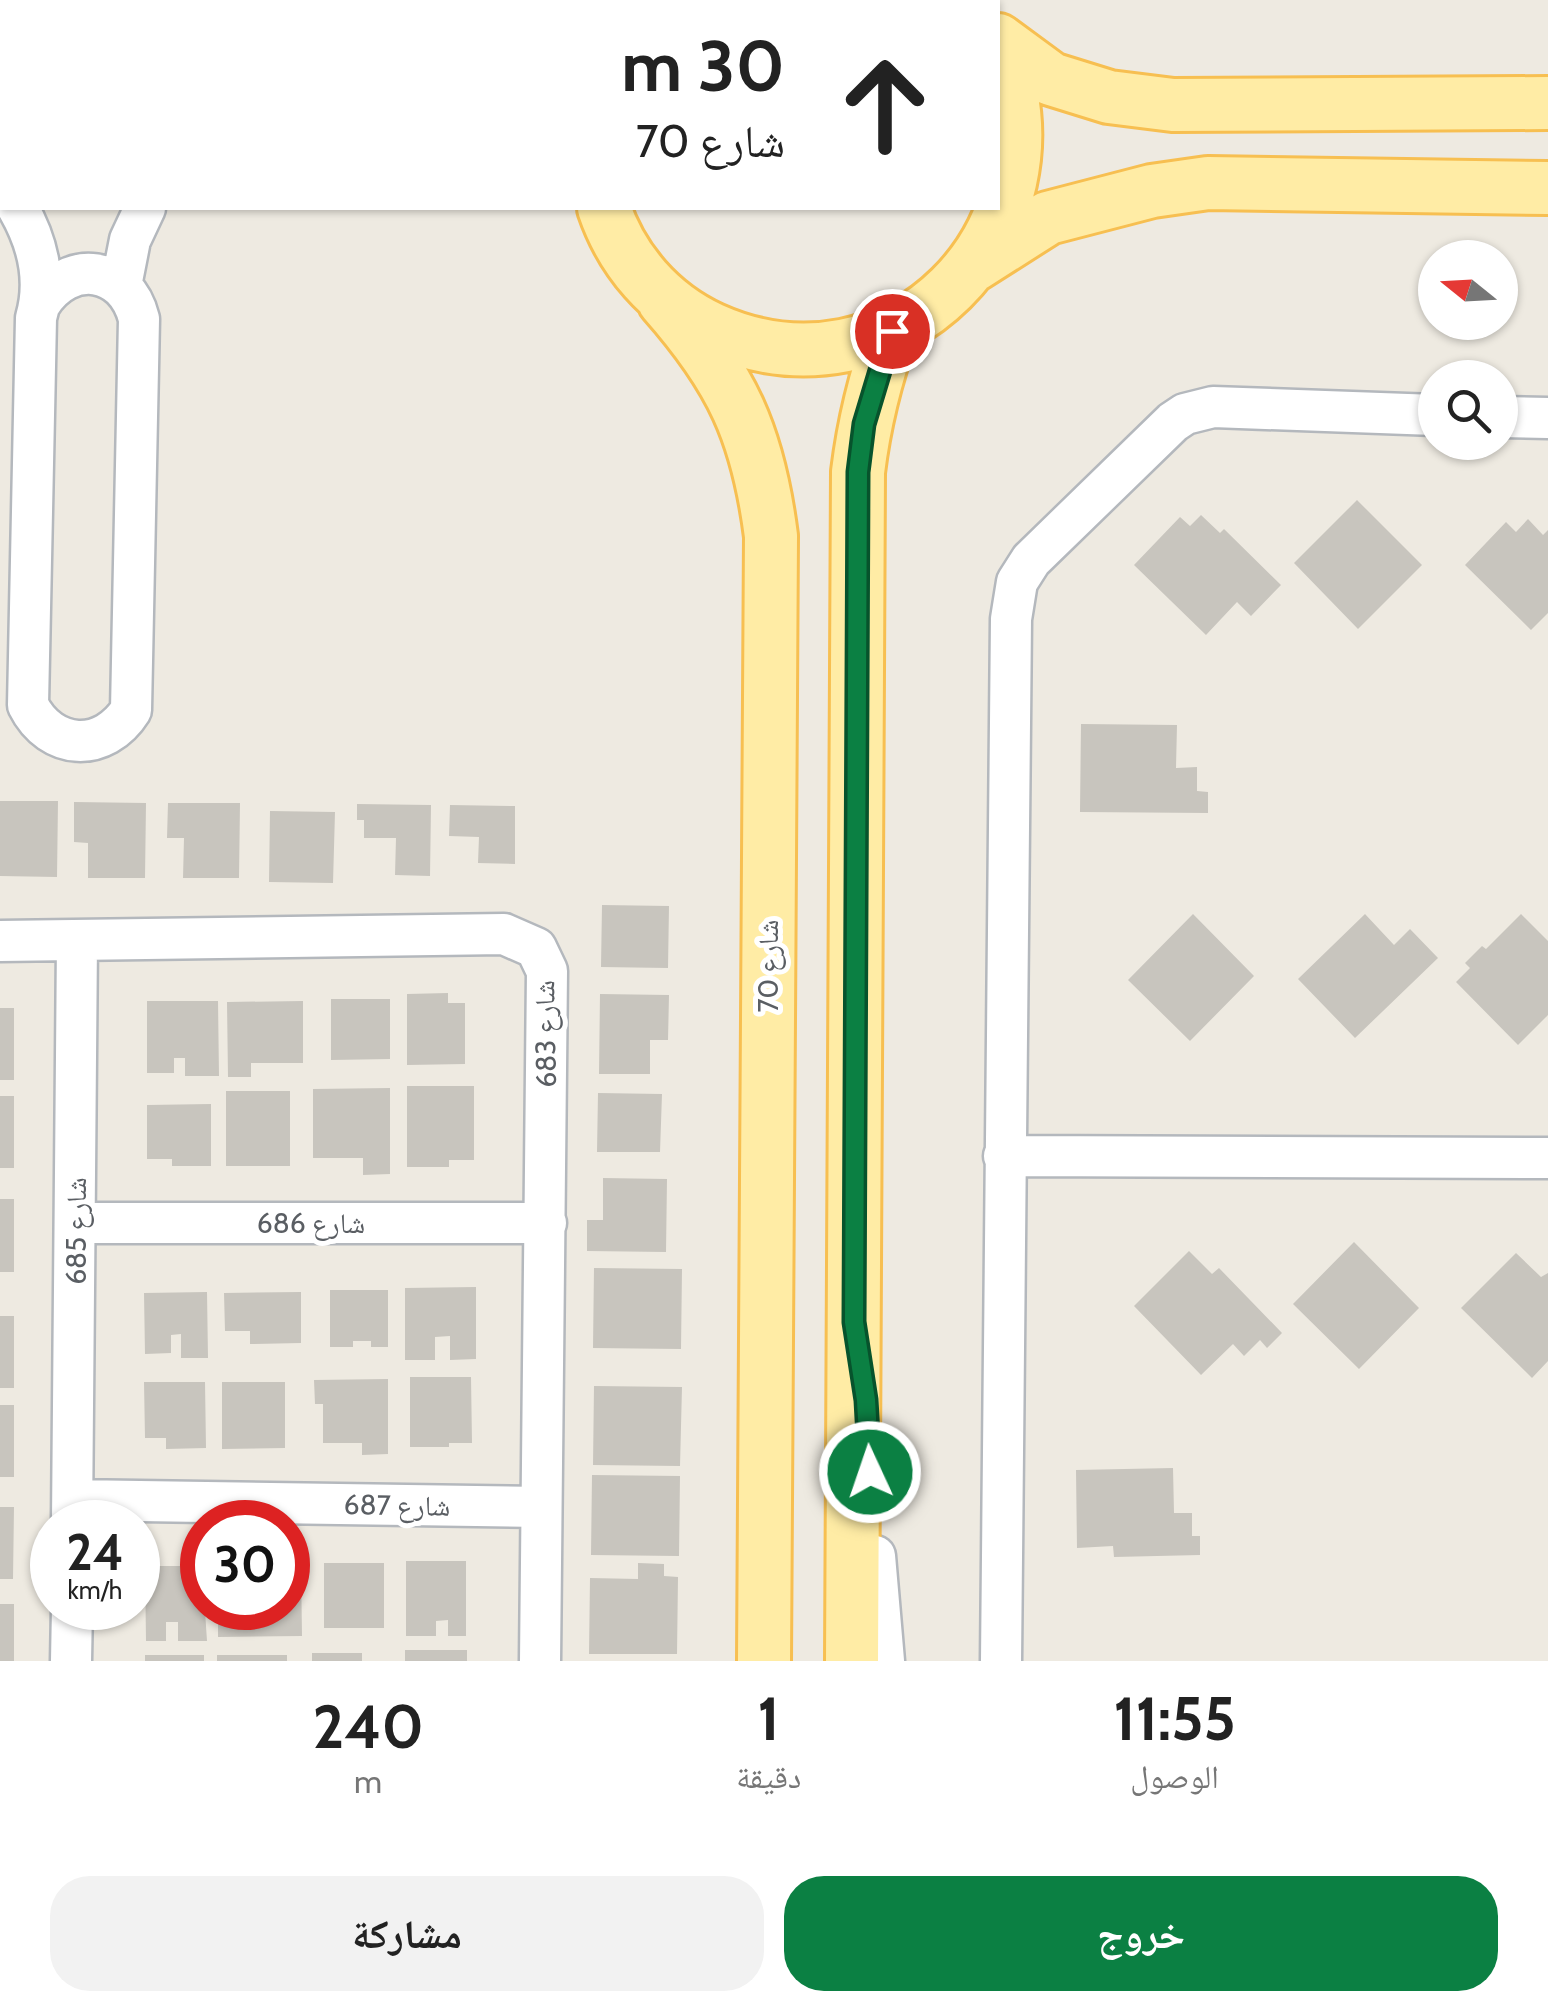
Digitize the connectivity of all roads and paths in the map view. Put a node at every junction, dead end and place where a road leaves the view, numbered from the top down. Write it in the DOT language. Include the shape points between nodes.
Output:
graph roads {
  1 [pos="1000,41"];
  2 [pos="1000,55"];
  3 [pos="1545,101"];
  4 [pos="1548,188"];
  5 [pos="19,210"];
  6 [pos="144,210"];
  7 [pos="595,212"];
  8 [pos="972,266"];
  9 [pos="122,286"];
  10 [pos="664,300"];
  11 [pos="40,304"];
  12 [pos="892,331"];
  13 [pos="1418,414"];
  14 [pos="1518,417"];
  15 [pos="1548,418"];
  16 [pos="77,940"];
  17 [pos="0,941"];
  18 [pos="1004,1156"];
  19 [pos="1548,1158"];
  20 [pos="76,1223"];
  21 [pos="546,1223"];
  22 [pos="854,1322"];
  23 [pos="73,1500"];
  24 [pos="541,1507"];
  25 [pos="160,1510"];
  26 [pos="72,1630"];
  27 [pos="72,1661"];
  28 [pos="540,1661"];
  29 [pos="764,1661"];
  30 [pos="852,1661"];
  31 [pos="884,1661"];
  32 [pos="1001,1661"];
  1 -- 3 [label="main road" via="1051,79 1108,97 1173,105"];
  2 -- 8 [label="main road" via="1015,114 1016,154 1004,207"];
  4 -- 8 [label="main road" via="1208,183 1152,190 1048,218"];
  5 -- 11 [label="street" via="37,254"];
  6 -- 9 [label="street" via="130,240"];
  7 -- 10 [label="main road, شارع 70"];
  8 -- 12 [label="main road" via="922,314"];
  9 -- 11 [label="street" via="99,275 72,276"];
  9 -- 11 [label="street" via="139,319 131,710 112,732 84,742 44,728 28,705"];
  10 -- 12 [label="main road" via="735,339 774,348 814,350"];
  10 -- 29 [label="main road, شارع 70" via="728,384 750,432 770,536"];
  12 -- 22 [label="main road" via="864,424 858,472"];
  13 -- 18 [label="street" via="1214,408 1185,414 1023,570 1012,600"];
  14 -- 15 [label="street"];
  16 -- 17 [label="street, شارع 683"];
  16 -- 20 [label="street, شارع 685"];
  16 -- 21 [label="street, شارع 683" via="504,934 536,948 547,970"];
  18 -- 19 [label="street"];
  18 -- 32 [label="street"];
  20 -- 21 [label="street, شارع 686"];
  20 -- 23 [label="street, شارع 685"];
  21 -- 24 [label="street, شارع 683"];
  22 -- 30 [label="main road"];
  22 -- 31 [label="street" via="866,1400"];
  24 -- 25 [label="street, شارع 687"];
  24 -- 28 [label="street, شارع 683"];
  26 -- 27 [label="street"];
}
